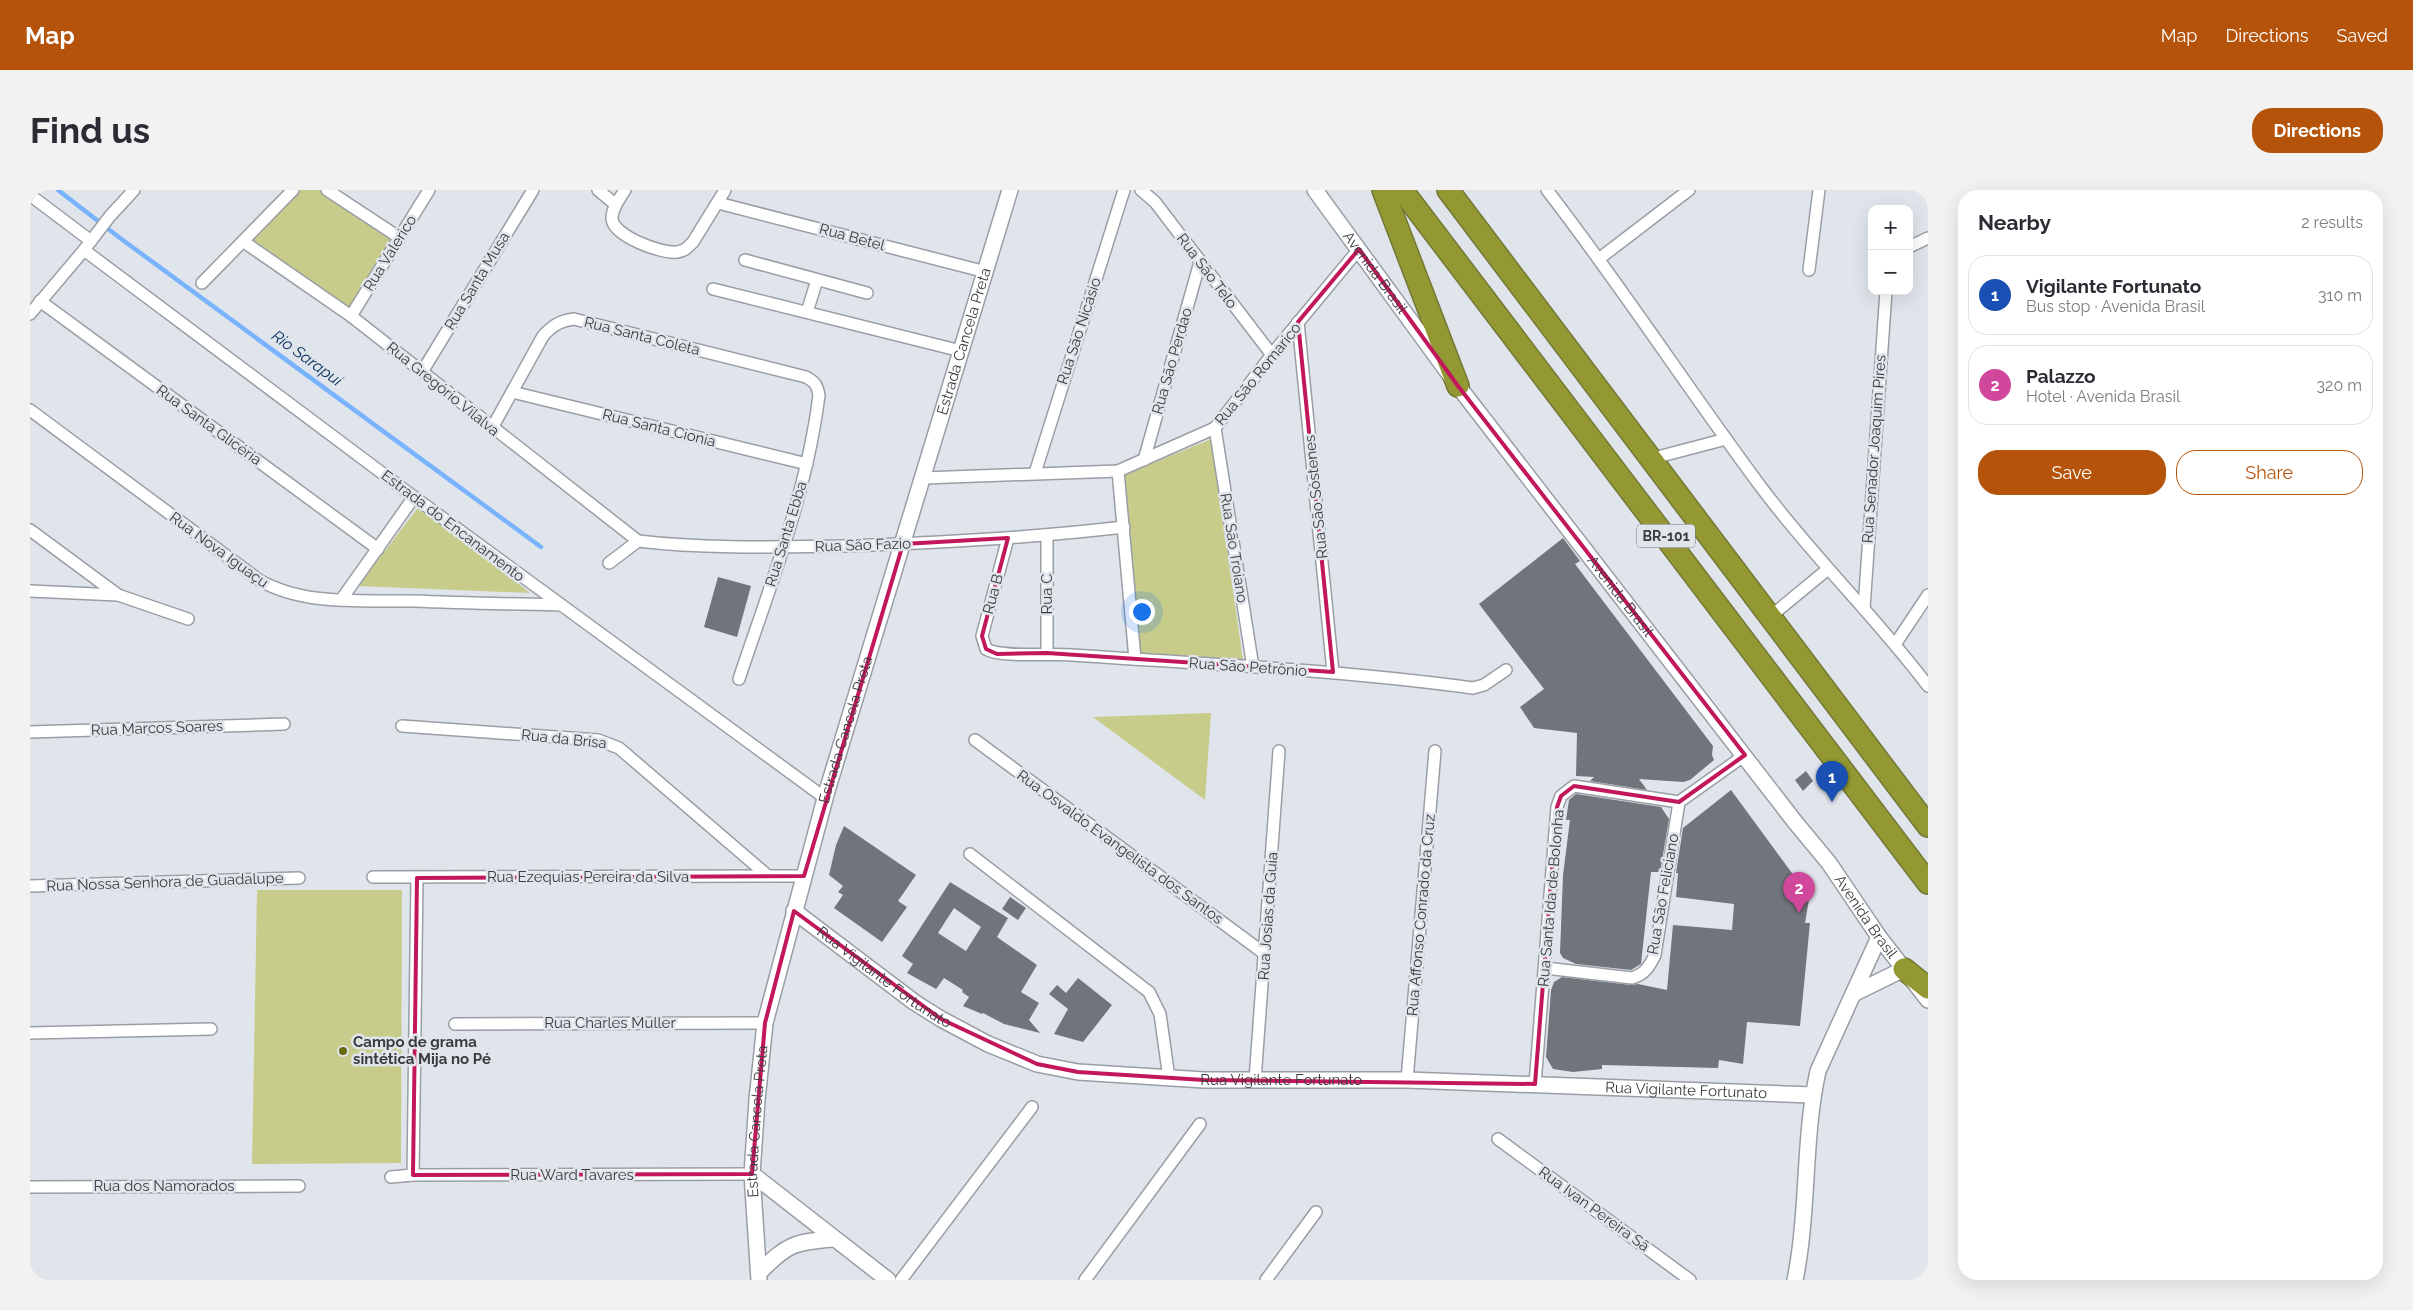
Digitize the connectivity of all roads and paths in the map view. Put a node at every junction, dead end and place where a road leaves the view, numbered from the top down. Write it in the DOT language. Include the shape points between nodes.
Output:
graph roads {
  1 [pos="134,190"];
  2 [pos="293,190"];
  3 [pos="327,190"];
  4 [pos="428,190"];
  5 [pos="533,190"];
  6 [pos="598,190"];
  7 [pos="625,190"];
  8 [pos="725,190"];
  9 [pos="1010,190"];
  10 [pos="1124,190"];
  11 [pos="1141,190"];
  12 [pos="1315,190"];
  13 [pos="1383,190"];
  14 [pos="1402,190"];
  15 [pos="1448,190"];
  16 [pos="1547,190"];
  17 [pos="1689,190"];
  18 [pos="1819,190"];
  19 [pos="30,194"];
  20 [pos="718,203"];
  21 [pos="616,204"];
  22 [pos="400,238"];
  23 [pos="1928,238"];
  24 [pos="91,242"];
  25 [pos="244,242"];
  26 [pos="1913,246"];
  27 [pos="1359,249"];
  28 [pos="1600,258"];
  29 [pos="744,260"];
  30 [pos="1200,262"];
  31 [pos="1808,270"];
  32 [pos="986,272"];
  33 [pos="817,280"];
  34 [pos="202,283"];
  35 [pos="712,289"];
  36 [pos="867,293"];
  37 [pos="1886,295"];
  38 [pos="40,301"];
  39 [pos="807,312"];
  40 [pos="30,314"];
  41 [pos="351,316"];
  42 [pos="1298,322"];
  43 [pos="961,351"];
  44 [pos="1272,355"];
  45 [pos="422,372"];
  46 [pos="817,385"];
  47 [pos="1458,386"];
  48 [pos="512,392"];
  49 [pos="30,410"];
  50 [pos="492,428"];
  51 [pos="1215,428"];
  52 [pos="1726,439"];
  53 [pos="1650,459"];
  54 [pos="1144,460"];
  55 [pos="806,464"];
  56 [pos="1118,470"];
  57 [pos="1035,473"];
  58 [pos="923,478"];
  59 [pos="414,497"];
  60 [pos="1124,527"];
  61 [pos="30,530"];
  62 [pos="1047,536"];
  63 [pos="1008,538"];
  64 [pos="638,541"];
  65 [pos="903,544"];
  66 [pos="783,547"];
  67 [pos="378,549"];
  68 [pos="609,563"];
  69 [pos="1828,570"];
  70 [pos="30,591"];
  71 [pos="118,595"];
  72 [pos="1928,595"];
  73 [pos="341,600"];
  74 [pos="561,605"];
  75 [pos="1864,608"];
  76 [pos="1771,616"];
  77 [pos="188,619"];
  78 [pos="1896,643"];
  79 [pos="986,649"];
  80 [pos="1047,653"];
  81 [pos="1135,659"];
  82 [pos="1253,667"];
  83 [pos="1506,670"];
  84 [pos="1333,672"];
  85 [pos="739,679"];
  86 [pos="1928,686"];
  87 [pos="284,724"];
  88 [pos="402,726"];
  89 [pos="30,732"];
  90 [pos="975,740"];
  91 [pos="1435,750"];
  92 [pos="1279,751"];
  93 [pos="1745,755"];
  94 [pos="825,798"];
  95 [pos="1679,802"];
  96 [pos="1928,826"];
  97 [pos="970,854"];
  98 [pos="768,876"];
  99 [pos="804,876"];
  100 [pos="300,878"];
  101 [pos="373,878"];
  102 [pos="417,878"];
  103 [pos="1928,883"];
  104 [pos="30,886"];
  105 [pos="794,911"];
  106 [pos="1879,937"];
  107 [pos="1265,954"];
  108 [pos="1545,968"];
  109 [pos="1904,969"];
  110 [pos="1928,988"];
  111 [pos="1855,993"];
  112 [pos="1928,1000"];
  113 [pos="765,1022"];
  114 [pos="455,1024"];
  115 [pos="211,1029"];
  116 [pos="30,1033"];
  117 [pos="1169,1078"];
  118 [pos="1255,1080"];
  119 [pos="1407,1080"];
  120 [pos="1535,1084"];
  121 [pos="1813,1095"];
  122 [pos="1032,1107"];
  123 [pos="1200,1124"];
  124 [pos="1498,1139"];
  125 [pos="752,1174"];
  126 [pos="413,1175"];
  127 [pos="391,1177"];
  128 [pos="30,1186"];
  129 [pos="299,1186"];
  130 [pos="1316,1212"];
  131 [pos="833,1239"];
  132 [pos="759,1276"];
  133 [pos="888,1280"];
  134 [pos="901,1280"];
  135 [pos="1084,1280"];
  136 [pos="1266,1280"];
  137 [pos="1690,1280"];
  138 [pos="1795,1280"];
  1 -- 24 [label="street"];
  2 -- 25 [label="street"];
  3 -- 22 [label="street"];
  4 -- 22 [label="street, Rua Valerico"];
  5 -- 45 [label="street, Rua Santa Musa"];
  6 -- 21 [label="street"];
  7 -- 21 [label="street"];
  8 -- 20 [label="street"];
  9 -- 32 [label="street, Estrada Cancela Preta"];
  10 -- 57 [label="street, Rua São Nicásio"];
  11 -- 30 [label="street, Rua São Telo"];
  12 -- 27 [label="street, Avenida Brasil"];
  13 -- 47 [label="highway"];
  14 -- 103 [label="highway, BR-101"];
  15 -- 53 [label="highway, BR-101"];
  16 -- 28 [label="street"];
  17 -- 28 [label="street"];
  18 -- 31 [label="street"];
  19 -- 24 [label="street, Estrada do Encanamento"];
  20 -- 21 [label="street" via="694,242 686,250 676,252 628,238 615,228 612,219"];
  20 -- 32 [label="street, Rua Betel"];
  22 -- 41 [label="street, Rua Valerico"];
  23 -- 26 [label="street"];
  24 -- 38 [label="street"];
  24 -- 59 [label="street, Estrada do Encanamento"];
  25 -- 34 [label="street"];
  25 -- 41 [label="street, Rua Gregório Vilalva"];
  27 -- 42 [label="street, Rua São Romarico"];
  27 -- 47 [label="street, Avenida Brasil"];
  28 -- 52 [label="street"];
  29 -- 33 [label="street"];
  30 -- 44 [label="street, Rua São Telo"];
  30 -- 54 [label="street, Rua São Perdao"];
  32 -- 43 [label="street, Estrada Cancela Preta"];
  33 -- 36 [label="street"];
  33 -- 39 [label="street"];
  35 -- 39 [label="street"];
  37 -- 75 [label="street, Rua Senador Joaquim Pires"];
  38 -- 40 [label="street"];
  38 -- 67 [label="street, Rua Santa Glicéria"];
  39 -- 43 [label="street"];
  41 -- 45 [label="street, Rua Gregório Vilalva"];
  42 -- 44 [label="street, Rua São Romarico"];
  42 -- 84 [label="street, Rua São Sóstenes"];
  43 -- 58 [label="street, Estrada Cancela Preta"];
  44 -- 51 [label="street, Rua São Romarico"];
  45 -- 50 [label="street, Rua Gregório Vilalva"];
  46 -- 48 [label="street, Rua Santa Coleta" via="806,377 574,319 556,324 543,336"];
  46 -- 55 [label="street, Rua Santa Ebba" via="818,402"];
  47 -- 93 [label="street, Avenida Brasil"];
  48 -- 50 [label="street, Rua Santa Coleta"];
  48 -- 55 [label="street, Rua Santa Cionia"];
  49 -- 73 [label="street, Rua Nova Iguaçu" via="259,580 289,594"];
  50 -- 64 [label="street, Rua Gregório Vilalva"];
  51 -- 54 [label="street, Rua São Romarico"];
  51 -- 82 [label="street, Rua São Troiano"];
  52 -- 53 [label="street"];
  52 -- 69 [label="street"];
  53 -- 76 [label="highway, BR-101"];
  54 -- 56 [label="street, Rua São Romarico"];
  55 -- 66 [label="street, Rua Santa Ebba"];
  56 -- 57 [label="street, Rua São Romarico"];
  56 -- 60 [label="street"];
  57 -- 58 [label="street, Rua São Romarico"];
  58 -- 65 [label="street, Estrada Cancela Preta"];
  59 -- 67 [label="street"];
  59 -- 74 [label="street, Estrada do Encanamento"];
  60 -- 62 [label="street, Rua São Fazio"];
  60 -- 81 [label="street"];
  61 -- 71 [label="street"];
  62 -- 63 [label="street, Rua São Fazio"];
  62 -- 80 [label="street, Rua C"];
  63 -- 65 [label="street, Rua São Fazio"];
  63 -- 79 [label="street, Rua B" via="982,636"];
  64 -- 66 [label="street, Rua São Fazio"];
  64 -- 68 [label="street"];
  65 -- 66 [label="street, Rua São Fazio"];
  65 -- 94 [label="street, Estrada Cancela Preta"];
  66 -- 85 [label="street, Rua Santa Ebba"];
  67 -- 73 [label="street"];
  69 -- 75 [label="street"];
  69 -- 76 [label="street"];
  70 -- 71 [label="street"];
  71 -- 77 [label="street"];
  72 -- 78 [label="street"];
  73 -- 74 [label="street, Rua Nova Iguaçu"];
  74 -- 94 [label="street, Estrada do Encanamento"];
  75 -- 78 [label="street"];
  76 -- 96 [label="highway, BR-101"];
  78 -- 86 [label="street"];
  79 -- 80 [label="street, Rua São Petrônio" via="997,654"];
  80 -- 81 [label="street, Rua São Petrônio"];
  81 -- 82 [label="street, Rua São Petrônio"];
  82 -- 84 [label="street, Rua São Petrônio"];
  83 -- 84 [label="street, Rua São Petrônio" via="1484,685 1473,688"];
  87 -- 89 [label="street, Rua Marcos Soares"];
  88 -- 98 [label="street, Rua da Brisa" via="610,742"];
  90 -- 107 [label="street, Rua Osvaldo Evangelista dos Santos"];
  91 -- 119 [label="street, Rua Affonso Conrado da Cruz"];
  92 -- 107 [label="street, Rua Josias da Guia"];
  93 -- 95 [label="street"];
  93 -- 106 [label="street, Avenida Brasil" via="1829,863"];
  94 -- 99 [label="street, Estrada Cancela Preta"];
  95 -- 108 [label="street, Rua São Feliciano" via="1655,955 1650,966 1632,978"];
  95 -- 108 [label="street, Rua Santa Ida de Bolonha" via="1574,786 1561,796 1557,807"];
  97 -- 117 [label="street" via="1149,992 1160,1014"];
  98 -- 99 [label="street, Rua Ezequias Pereira da Silva"];
  98 -- 102 [label="street, Rua Ezequias Pereira da Silva"];
  99 -- 105 [label="street, Estrada Cancela Preta"];
  100 -- 104 [label="street, Rua Nossa Senhora de Guadalupe"];
  101 -- 102 [label="street, Rua Ezequias Pereira da Silva"];
  102 -- 126 [label="street"];
  105 -- 113 [label="street, Estrada Cancela Preta"];
  105 -- 117 [label="street, Rua Vigilante Fortunato" via="914,1002 988,1044 1038,1064 1078,1072"];
  106 -- 109 [label="street, Avenida Brasil"];
  106 -- 111 [label="street"];
  107 -- 118 [label="street, Rua Josias da Guia"];
  108 -- 120 [label="street, Rua Santa Ida de Bolonha"];
  109 -- 110 [label="highway"];
  109 -- 111 [label="street"];
  109 -- 112 [label="street, Avenida Brasil"];
  111 -- 121 [label="street" via="1818,1071"];
  113 -- 114 [label="street, Rua Charles Muller"];
  113 -- 125 [label="street, Estrada Cancela Preta"];
  115 -- 116 [label="street"];
  117 -- 118 [label="street, Rua Vigilante Fortunato"];
  118 -- 119 [label="street, Rua Vigilante Fortunato"];
  119 -- 120 [label="street, Rua Vigilante Fortunato"];
  120 -- 121 [label="street, Rua Vigilante Fortunato"];
  121 -- 138 [label="street"];
  122 -- 134 [label="street"];
  123 -- 135 [label="street"];
  124 -- 137 [label="street, Rua Ivan Pereira Sã"];
  125 -- 126 [label="street, Rua Ward Tavares"];
  125 -- 131 [label="street"];
  125 -- 132 [label="street, Estrada Cancela Preta"];
  126 -- 127 [label="street, Rua Ward Tavares"];
  128 -- 129 [label="street, Rua dos Namorados"];
  130 -- 136 [label="street"];
  131 -- 132 [label="street" via="789,1246 779,1252"];
  131 -- 133 [label="street"];
}
